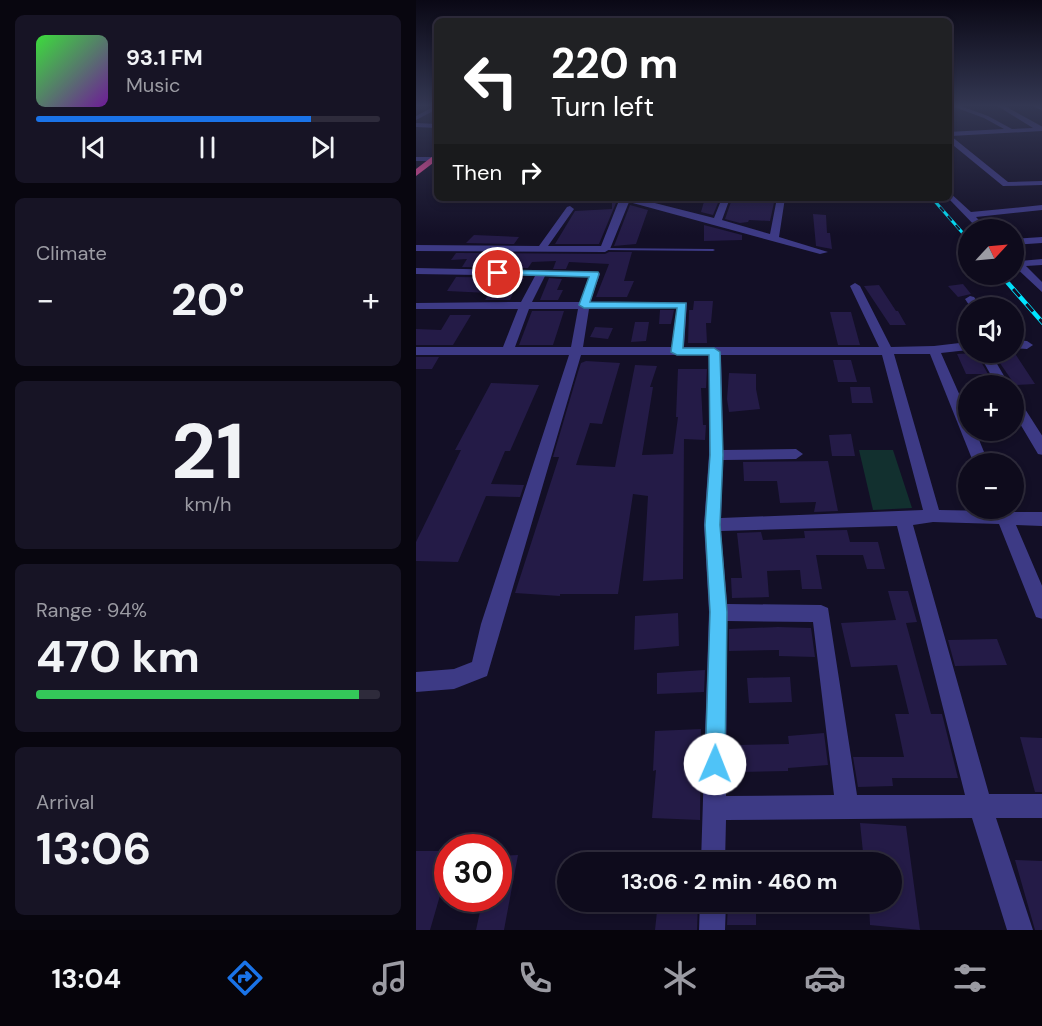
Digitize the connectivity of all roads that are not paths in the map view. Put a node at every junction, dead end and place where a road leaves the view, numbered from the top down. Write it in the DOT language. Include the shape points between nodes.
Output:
graph roads {
  1 [pos="964,148"];
  2 [pos="416,159"];
  3 [pos="434,161"];
  4 [pos="434,162"];
  5 [pos="434,163"];
  6 [pos="416,173"];
  7 [pos="416,183"];
  8 [pos="1043,183"];
  9 [pos="952,197"];
  10 [pos="624,201"];
  11 [pos="638,201"];
  12 [pos="676,201"];
  13 [pos="725,201"];
  14 [pos="780,201"];
  15 [pos="570,209"];
  16 [pos="672,209"];
  17 [pos="1040,210"];
  18 [pos="969,215"];
  19 [pos="973,219"];
  20 [pos="717,222"];
  21 [pos="774,238"];
  22 [pos="1043,240"];
  23 [pos="1024,241"];
  24 [pos="416,248"];
  25 [pos="541,249"];
  26 [pos="605,249"];
  27 [pos="713,250"];
  28 [pos="823,252"];
  29 [pos="1024,262"];
  30 [pos="1043,262"];
  31 [pos="416,271"];
  32 [pos="1024,271"];
  33 [pos="542,273"];
  34 [pos="855,286"];
  35 [pos="1043,290"];
  36 [pos="584,305"];
  37 [pos="416,306"];
  38 [pos="525,306"];
  39 [pos="958,347"];
  40 [pos="934,350"];
  41 [pos="416,351"];
  42 [pos="887,351"];
  43 [pos="507,352"];
  44 [pos="576,352"];
  45 [pos="677,352"];
  46 [pos="714,352"];
  47 [pos="958,406"];
  48 [pos="1024,419"];
  49 [pos="1043,450"];
  50 [pos="796,454"];
  51 [pos="716,455"];
  52 [pos="958,515"];
  53 [pos="933,516"];
  54 [pos="1024,516"];
  55 [pos="903,519"];
  56 [pos="1005,519"];
  57 [pos="1043,519"];
  58 [pos="712,525"];
  59 [pos="1043,611"];
  60 [pos="718,612"];
  61 [pos="416,682"];
  62 [pos="980,806"];
  63 [pos="1043,806"];
  64 [pos="848,807"];
  65 [pos="714,808"];
  66 [pos="713,852"];
  67 [pos="713,912"];
  68 [pos="712,930"];
  69 [pos="1020,930"];
  1 -- 8 [label="street" via="1006,184"];
  2 -- 3 [label="street"];
  4 -- 6 [label="highway"];
  5 -- 7 [label="highway"];
  9 -- 18 [label="street"];
  10 -- 26 [label="street"];
  11 -- 16 [label="street"];
  12 -- 16 [label="street"];
  13 -- 20 [label="street"];
  14 -- 21 [label="street"];
  15 -- 25 [label="street"];
  16 -- 20 [label="street"];
  17 -- 18 [label="street"];
  18 -- 19 [label="street"];
  20 -- 21 [label="street"];
  21 -- 28 [label="street"];
  22 -- 23 [label="street"];
  24 -- 25 [label="street"];
  25 -- 26 [label="street"];
  26 -- 27 [label="lane"];
  29 -- 30 [label="street"];
  31 -- 33 [label="street"];
  32 -- 35 [label="street"];
  33 -- 36 [label="street" via="595,274"];
  33 -- 38 [label="street"];
  34 -- 42 [label="street"];
  36 -- 38 [label="street"];
  36 -- 44 [label="street"];
  36 -- 45 [label="street" via="683,305"];
  37 -- 38 [label="street"];
  38 -- 43 [label="street"];
  39 -- 40 [label="street"];
  40 -- 42 [label="street"];
  40 -- 47 [label="street"];
  41 -- 43 [label="street"];
  42 -- 46 [label="street"];
  42 -- 53 [label="street"];
  43 -- 44 [label="street"];
  44 -- 45 [label="street"];
  44 -- 61 [label="street" via="480,669 454,679"];
  45 -- 46 [label="street"];
  46 -- 51 [label="street"];
  48 -- 49 [label="street"];
  50 -- 51 [label="street"];
  51 -- 58 [label="street"];
  52 -- 53 [label="street"];
  53 -- 55 [label="street"];
  54 -- 57 [label="street"];
  55 -- 58 [label="street"];
  55 -- 62 [label="street"];
  56 -- 59 [label="street"];
  58 -- 60 [label="street"];
  60 -- 64 [label="street" via="821,614"];
  60 -- 65 [label="street"];
  62 -- 63 [label="street"];
  62 -- 64 [label="street"];
  62 -- 69 [label="street"];
  64 -- 65 [label="street"];
  65 -- 66 [label="street"];
  67 -- 68 [label="street"];
}
